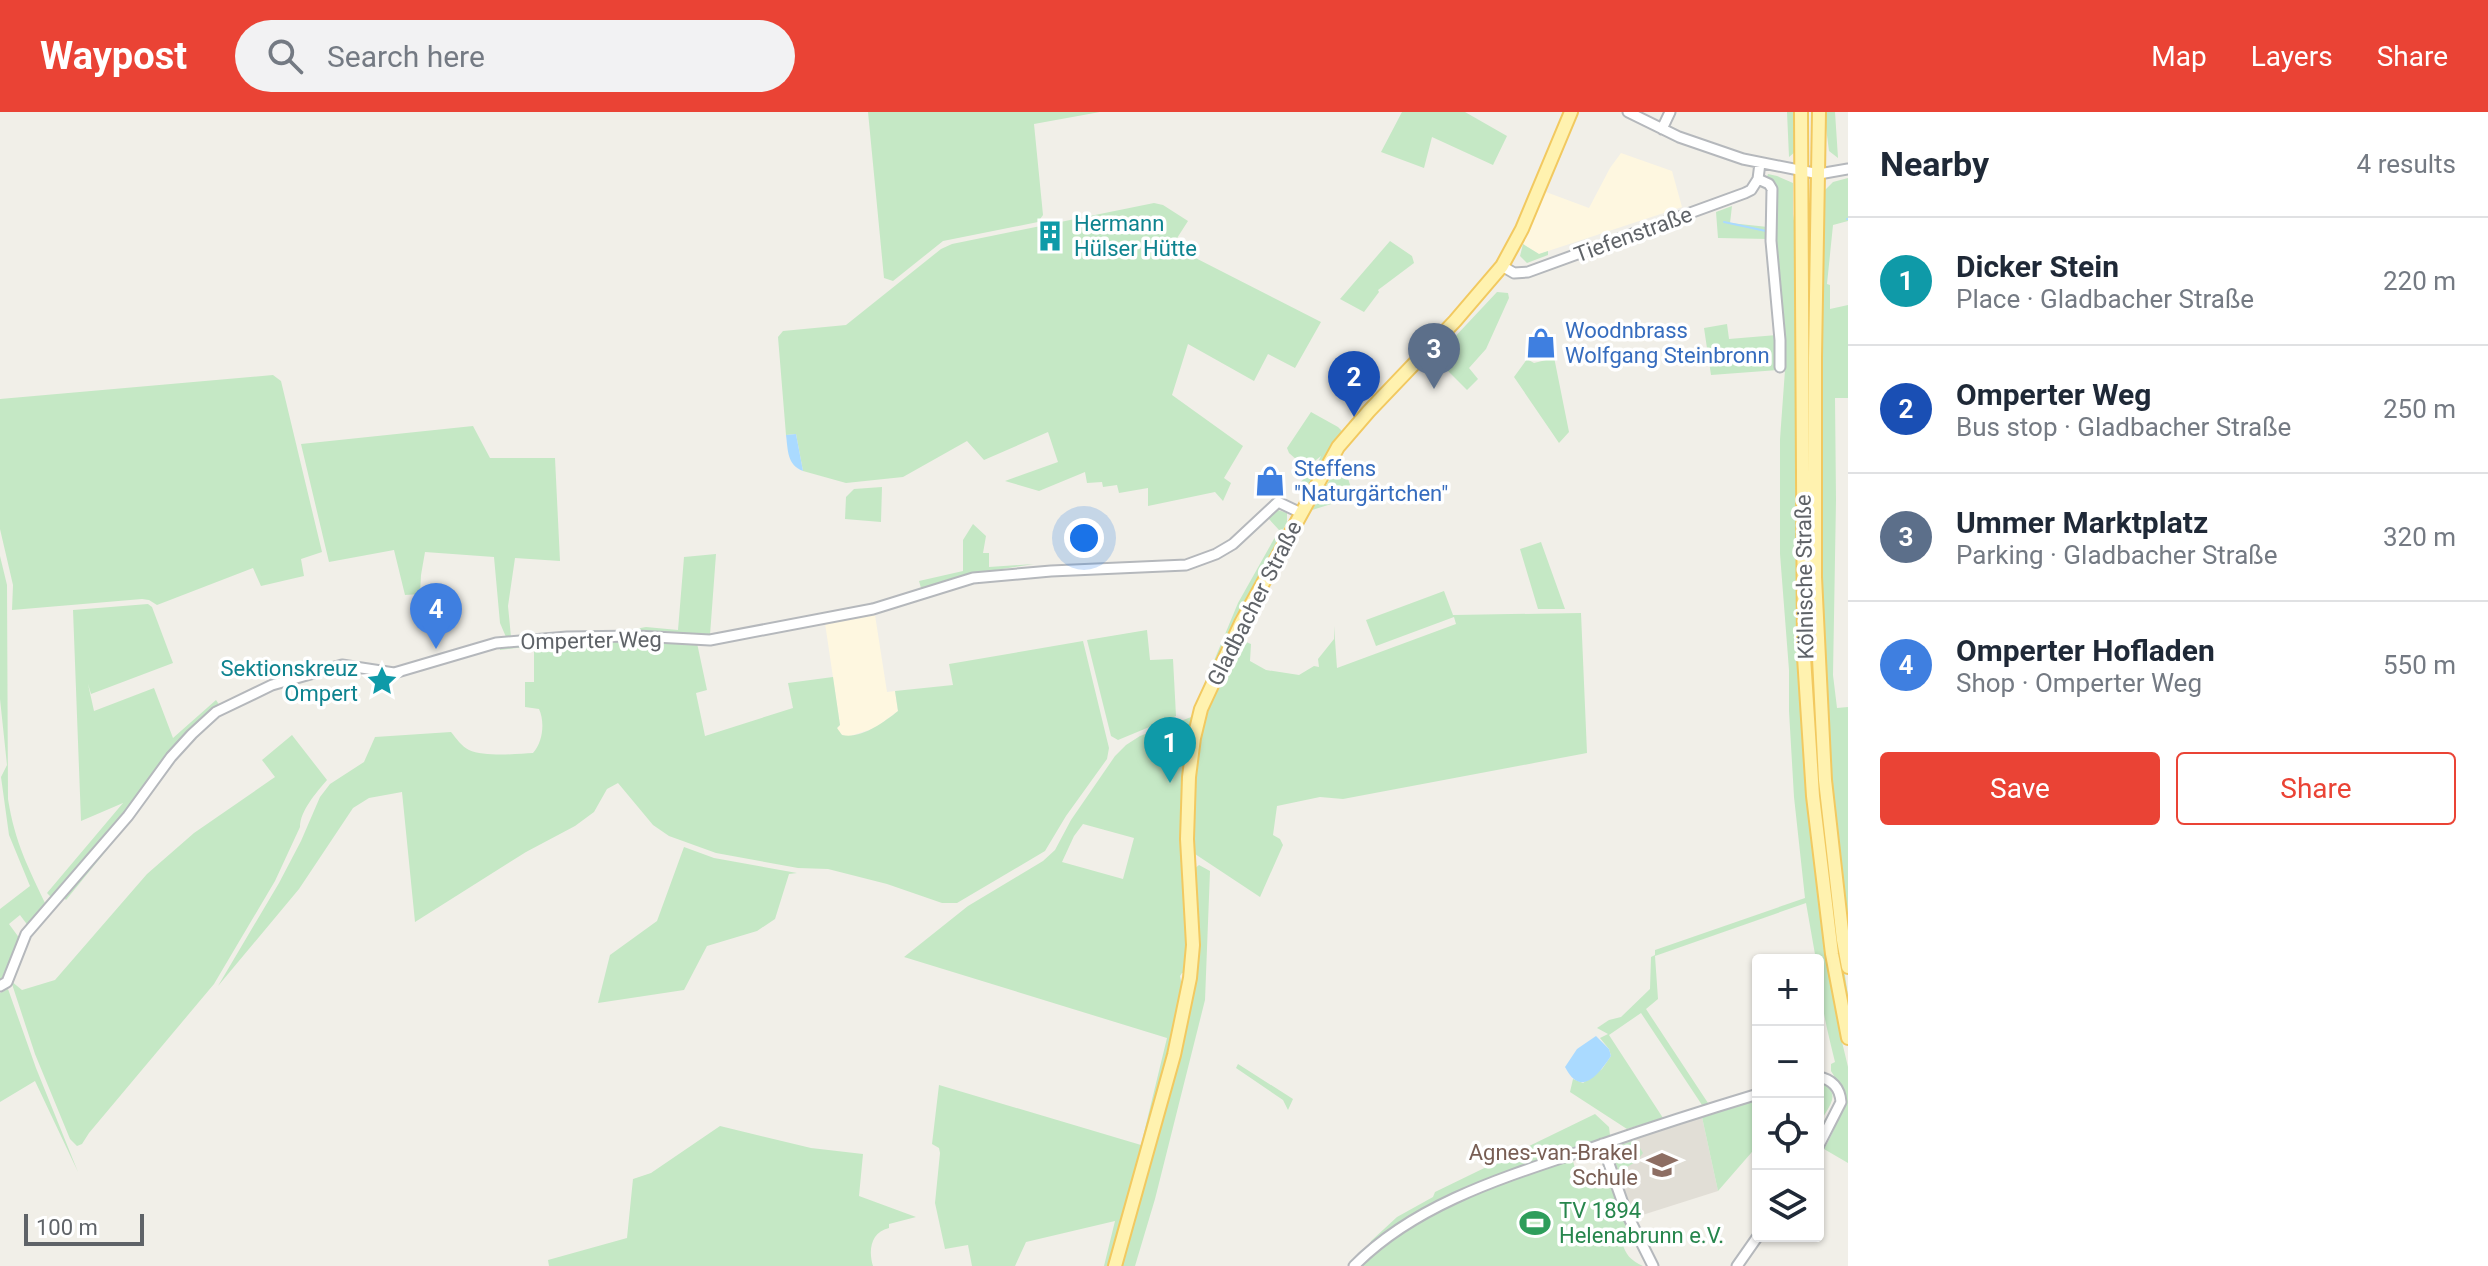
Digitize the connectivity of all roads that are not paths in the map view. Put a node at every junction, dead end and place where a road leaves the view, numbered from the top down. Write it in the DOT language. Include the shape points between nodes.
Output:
graph roads {
  1 [pos="1571,112"];
  2 [pos="1628,112"];
  3 [pos="1670,112"];
  4 [pos="1801,112"];
  5 [pos="1819,112"];
  6 [pos="1662,129"];
  7 [pos="1760,163"];
  8 [pos="1848,169"];
  9 [pos="1801,170"];
  10 [pos="1819,174"];
  11 [pos="1758,179"];
  12 [pos="1502,266"];
  13 [pos="1780,367"];
  14 [pos="1301,513"];
  15 [pos="1848,967"];
  16 [pos="0,986"];
  17 [pos="1848,1038"];
  18 [pos="1824,1080"];
  19 [pos="1752,1096"];
  20 [pos="1824,1136"];
  21 [pos="1602,1144"];
  22 [pos="1754,1242"];
  23 [pos="1115,1266"];
  24 [pos="1354,1266"];
  25 [pos="1653,1266"];
  26 [pos="1737,1266"];
  1 -- 12 [label="main road, Gladbacher Straße"];
  2 -- 6 [label="street"];
  3 -- 6 [label="street"];
  4 -- 9 [label="main road, Kölnische Straße"];
  5 -- 10 [label="main road, Kölnische Straße"];
  6 -- 7 [label="street"];
  7 -- 9 [label="street"];
  7 -- 11 [label="street"];
  8 -- 10 [label="street"];
  9 -- 10 [label="street"];
  9 -- 17 [label="main road, Kölnische Straße" via="1804,657 1817,828"];
  10 -- 15 [label="main road, Kölnische Straße" via="1815,577 1825,780"];
  11 -- 12 [label="street, Tiefenstraße" via="1751,190 1718,204 1528,272 1514,273"];
  11 -- 13 [label="street" via="1772,189"];
  12 -- 14 [label="main road, Gladbacher Straße" via="1338,447"];
  14 -- 16 [label="street, Omperter Weg" via="1278,502 1233,544 1186,565 973,578 873,609 710,640 581,636 496,643 394,673 342,665 272,685 216,712 171,757 128,816 26,934 7,982"];
  14 -- 23 [label="main road, Gladbacher Straße" via="1201,709 1189,777 1190,978"];
  18 -- 20 [label="street" via="1841,1095"];
  19 -- 21 [label="street"];
  21 -- 24 [label="street" via="1472,1191 1412,1221"];
  21 -- 25 [label="street" via="1626,1212"];
  22 -- 26 [label="street"];
}
